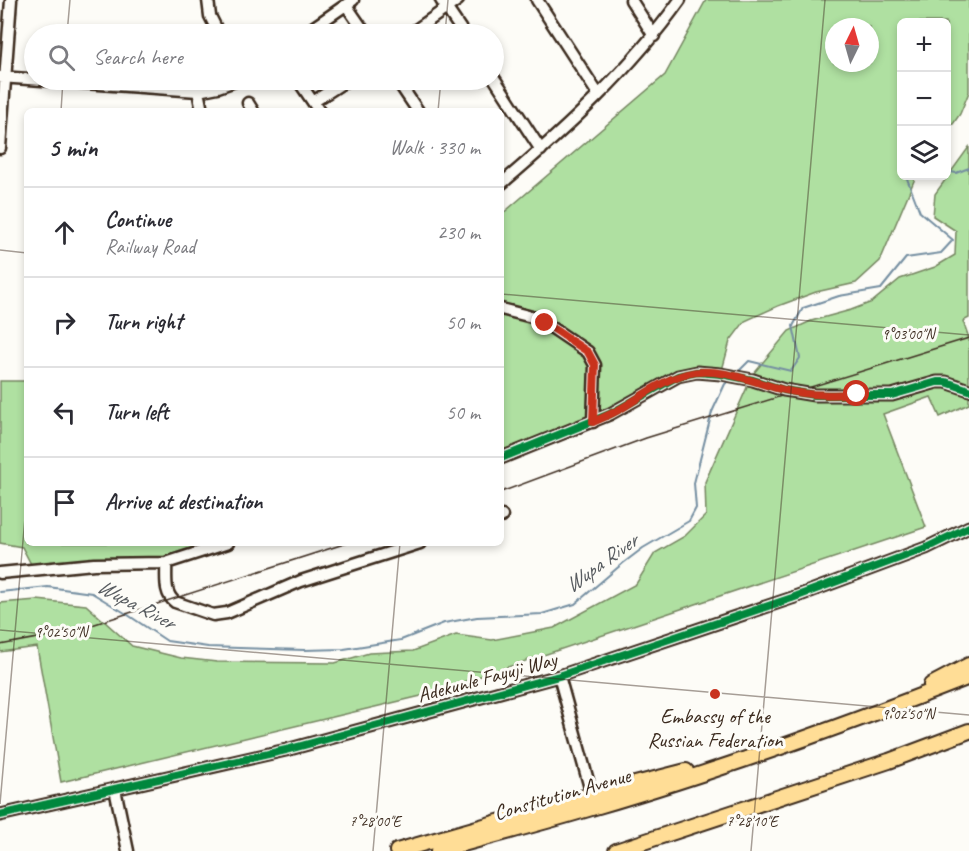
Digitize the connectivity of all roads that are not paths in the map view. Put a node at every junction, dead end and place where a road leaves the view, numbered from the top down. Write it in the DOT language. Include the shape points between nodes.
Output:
graph roads {
  1 [pos="11,0"];
  2 [pos="208,0"];
  3 [pos="458,0"];
  4 [pos="537,0"];
  5 [pos="631,0"];
  6 [pos="680,0"];
  7 [pos="349,2"];
  8 [pos="444,4"];
  9 [pos="214,24"];
  10 [pos="318,24"];
  11 [pos="361,24"];
  12 [pos="421,24"];
  13 [pos="457,24"];
  14 [pos="654,36"];
  15 [pos="3,77"];
  16 [pos="24,79"];
  17 [pos="184,90"];
  18 [pos="203,90"];
  19 [pos="305,90"];
  20 [pos="336,90"];
  21 [pos="404,90"];
  22 [pos="502,90"];
  23 [pos="198,91"];
  24 [pos="598,94"];
  25 [pos="316,107"];
  26 [pos="201,108"];
  27 [pos="416,108"];
  28 [pos="0,147"];
  29 [pos="541,150"];
  30 [pos="504,181"];
  31 [pos="504,310"];
  32 [pos="969,390"];
  33 [pos="593,422"];
  34 [pos="504,457"];
  35 [pos="969,526"];
  36 [pos="218,546"];
  37 [pos="411,546"];
  38 [pos="166,562"];
  39 [pos="0,573"];
  40 [pos="969,664"];
  41 [pos="559,676"];
  42 [pos="969,677"];
  43 [pos="896,705"];
  44 [pos="967,732"];
  45 [pos="715,769"];
  46 [pos="115,789"];
  47 [pos="592,795"];
  48 [pos="0,814"];
  49 [pos="702,822"];
  50 [pos="128,851"];
  51 [pos="397,851"];
  52 [pos="438,851"];
  53 [pos="616,851"];
  54 [pos="638,851"];
  1 -- 15 [label="street"];
  2 -- 9 [label="street"];
  3 -- 8 [label="street"];
  4 -- 24 [label="street"];
  5 -- 14 [label="street"];
  6 -- 14 [label="street"];
  7 -- 10 [label="street"];
  7 -- 11 [label="street"];
  8 -- 12 [label="street"];
  8 -- 13 [label="street"];
  14 -- 24 [label="street"];
  15 -- 16 [label="street"];
  15 -- 28 [label="street"];
  17 -- 23 [label="street"];
  18 -- 23 [label="street"];
  19 -- 25 [label="street"];
  20 -- 25 [label="street"];
  21 -- 27 [label="street"];
  22 -- 29 [label="street"];
  23 -- 26 [label="street"];
  24 -- 29 [label="street"];
  29 -- 30 [label="street"];
  31 -- 33 [label="street" via="545,323 588,352 595,365"];
  32 -- 33 [label="street" via="937,382 892,395 814,395 697,372 678,376"];
  33 -- 34 [label="street"];
  35 -- 41 [label="street, Adekunle Fayuji Way" via="926,548 792,598"];
  36 -- 38 [label="street"];
  37 -- 38 [label="street" via="301,581 219,615 171,599 167,594"];
  38 -- 39 [label="street"];
  40 -- 43 [label="main road"];
  41 -- 46 [label="street, Adekunle Fayuji Way" via="286,750"];
  41 -- 47 [label="street"];
  42 -- 43 [label="main road, Constitution Avenue"];
  43 -- 45 [label="main road, Constitution Avenue"];
  44 -- 49 [label="main road"];
  45 -- 47 [label="main road" via="675,772"];
  45 -- 52 [label="main road, Constitution Avenue"];
  46 -- 48 [label="street, Adekunle Fayuji Way"];
  46 -- 50 [label="street"];
  47 -- 51 [label="main road"];
  49 -- 53 [label="main road"];
  49 -- 54 [label="main road"];
}
